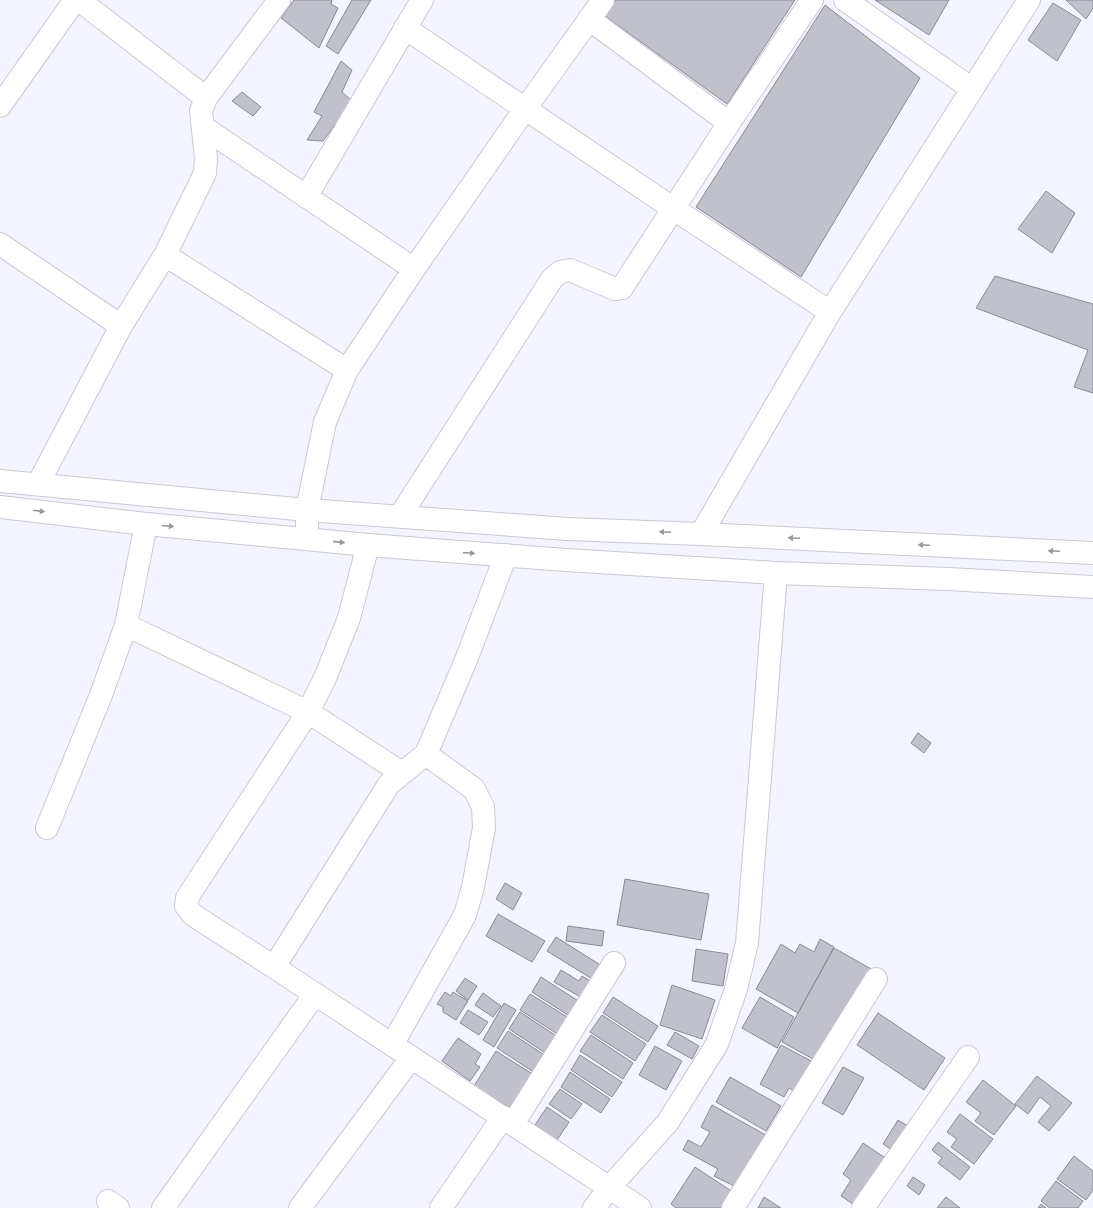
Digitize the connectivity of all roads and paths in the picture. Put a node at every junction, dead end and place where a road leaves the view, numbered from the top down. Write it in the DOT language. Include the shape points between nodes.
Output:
graph roads {
  1 [pos="75,0"];
  2 [pos="79,0"];
  3 [pos="422,0"];
  4 [pos="603,0"];
  5 [pos="812,0"];
  6 [pos="845,0"];
  7 [pos="1029,0"];
  8 [pos="276,1"];
  9 [pos="589,20"];
  10 [pos="406,28"];
  11 [pos="972,89"];
  12 [pos="206,98"];
  13 [pos="0,106"];
  14 [pos="525,109"];
  15 [pos="729,123"];
  16 [pos="203,127"];
  17 [pos="306,197"];
  18 [pos="674,209"];
  19 [pos="0,244"];
  20 [pos="165,255"];
  21 [pos="414,269"];
  22 [pos="830,312"];
  23 [pos="121,326"];
  24 [pos="347,370"];
  25 [pos="0,481"];
  26 [pos="38,484"];
  27 [pos="0,507"];
  28 [pos="307,510"];
  29 [pos="400,516"];
  30 [pos="146,524"];
  31 [pos="568,529"];
  32 [pos="701,534"];
  33 [pos="307,539"];
  34 [pos="368,545"];
  35 [pos="1093,553"];
  36 [pos="506,555"];
  37 [pos="566,560"];
  38 [pos="776,573"];
  39 [pos="1093,588"];
  40 [pos="126,625"];
  41 [pos="308,712"];
  42 [pos="426,754"];
  43 [pos="402,773"];
  44 [pos="47,828"];
  45 [pos="614,963"];
  46 [pos="274,967"];
  47 [pos="876,979"];
  48 [pos="315,994"];
  49 [pos="392,1045"];
  50 [pos="968,1057"];
  51 [pos="411,1058"];
  52 [pos="508,1121"];
  53 [pos="609,1188"];
  54 [pos="163,1208"];
  55 [pos="300,1208"];
  56 [pos="441,1208"];
  57 [pos="594,1208"];
  58 [pos="640,1208"];
  59 [pos="733,1208"];
  60 [pos="863,1208"];
  1 -- 13 [label="street"];
  2 -- 12 [label="street"];
  3 -- 10 [label="street"];
  4 -- 9 [label="street"];
  5 -- 15 [label="street"];
  6 -- 11 [label="street"];
  7 -- 11 [label="street"];
  8 -- 12 [label="street"];
  9 -- 14 [label="street"];
  9 -- 15 [label="street"];
  10 -- 14 [label="street"];
  10 -- 17 [label="street"];
  11 -- 22 [label="street"];
  12 -- 16 [label="street" via="201,111"];
  14 -- 18 [label="street"];
  14 -- 21 [label="street"];
  15 -- 18 [label="street"];
  16 -- 17 [label="street"];
  16 -- 20 [label="street" via="205,173"];
  17 -- 21 [label="street"];
  18 -- 22 [label="street"];
  18 -- 29 [label="street" via="622,288 615,289 570,270 560,272 552,279"];
  19 -- 23 [label="street"];
  20 -- 23 [label="street"];
  20 -- 24 [label="street"];
  21 -- 24 [label="street"];
  22 -- 32 [label="street"];
  23 -- 26 [label="street"];
  24 -- 28 [label="street" via="325,422"];
  25 -- 26 [label="street"];
  26 -- 28 [label="street"];
  27 -- 30 [label="street, one-way"];
  28 -- 29 [label="street"];
  28 -- 33 [label="street"];
  29 -- 31 [label="street"];
  30 -- 33 [label="street, one-way"];
  30 -- 40 [label="street"];
  32 -- 31 [label="street, one-way"];
  31 -- 37 [label="street"];
  35 -- 32 [label="street, one-way"];
  33 -- 34 [label="street, one-way"];
  34 -- 36 [label="street, one-way"];
  34 -- 41 [label="street" via="349,618"];
  36 -- 37 [label="street"];
  36 -- 42 [label="street" via="466,660"];
  37 -- 38 [label="street"];
  38 -- 39 [label="street" via="948,578"];
  38 -- 53 [label="street" via="747,943 736,989 717,1044 668,1122"];
  40 -- 41 [label="street"];
  40 -- 44 [label="street" via="101,695"];
  41 -- 43 [label="street"];
  41 -- 46 [label="street" via="187,898 186,906 193,916"];
  42 -- 43 [label="street"];
  42 -- 49 [label="street" via="474,789 483,808 484,828 465,914"];
  43 -- 46 [label="street" via="388,784"];
  45 -- 52 [label="street"];
  46 -- 48 [label="street"];
  47 -- 59 [label="street"];
  48 -- 49 [label="street"];
  48 -- 54 [label="street"];
  49 -- 51 [label="street"];
  50 -- 60 [label="street"];
  51 -- 52 [label="street"];
  51 -- 55 [label="street"];
  52 -- 53 [label="street"];
  52 -- 56 [label="street"];
  53 -- 57 [label="street"];
  53 -- 58 [label="street"];
}
